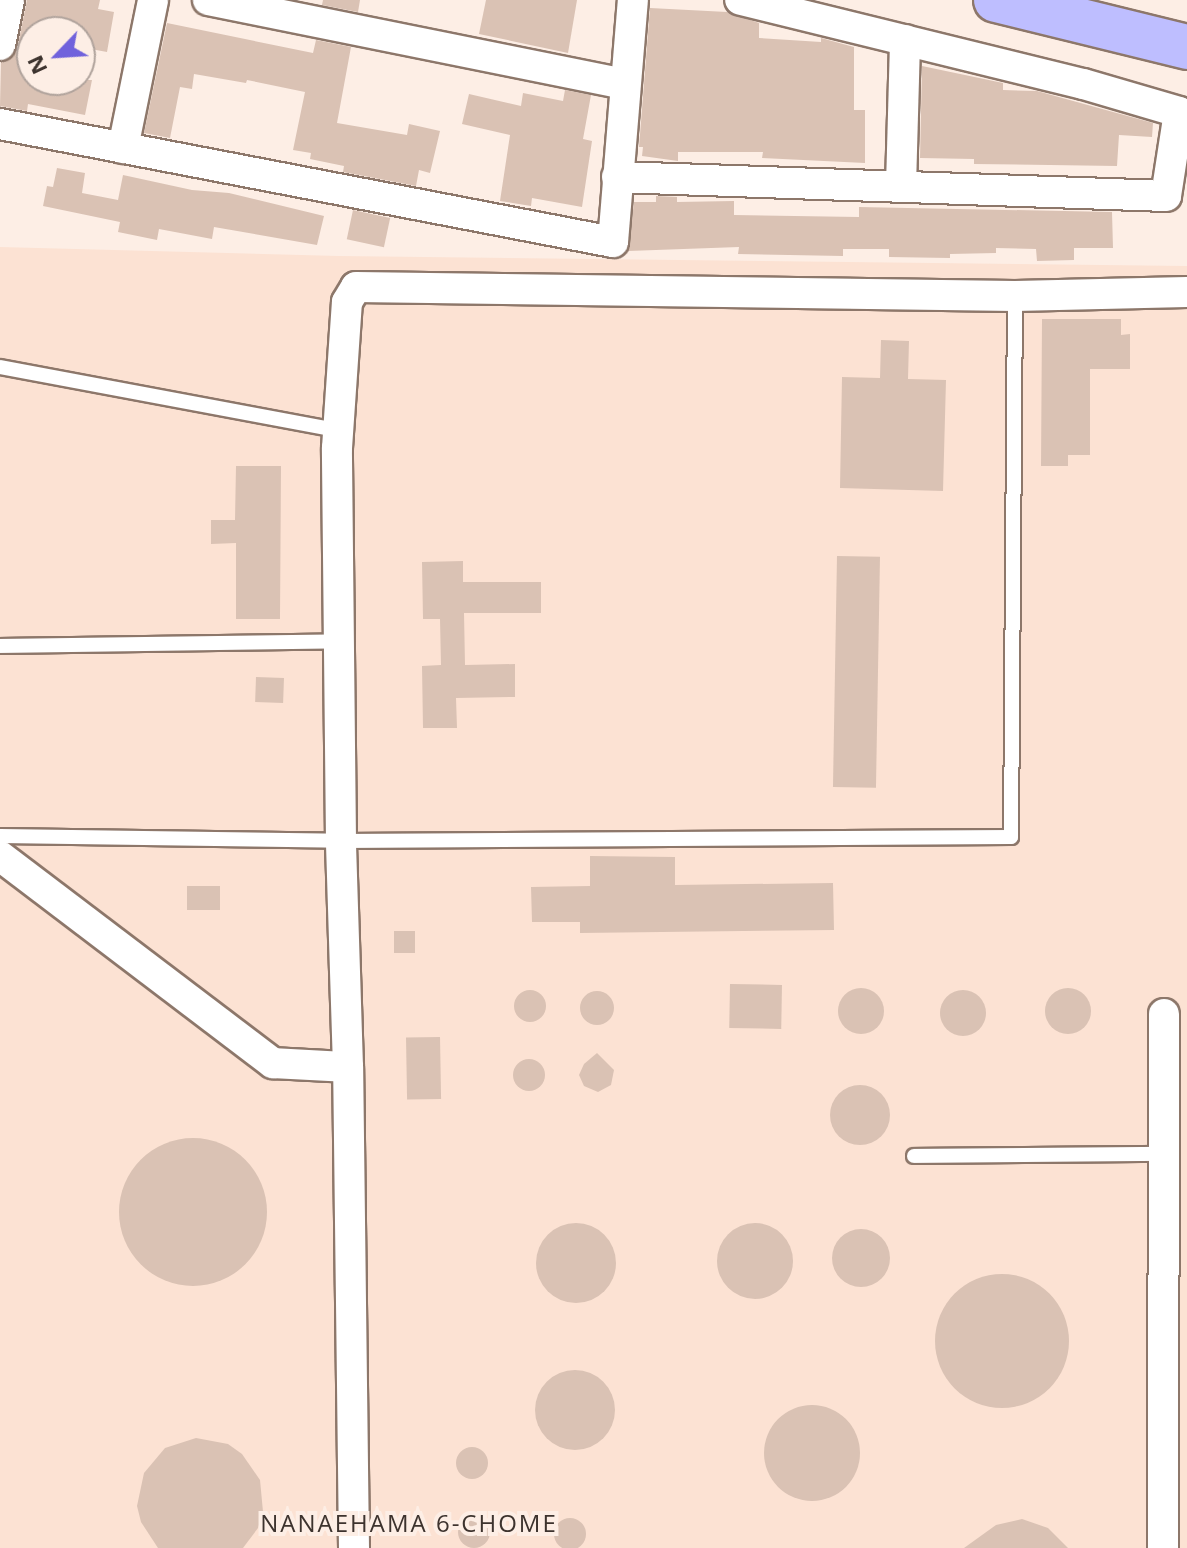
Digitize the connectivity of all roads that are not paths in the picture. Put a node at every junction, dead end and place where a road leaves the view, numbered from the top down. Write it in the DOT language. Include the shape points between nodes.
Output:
graph roads {
  1 [pos="9,0"];
  2 [pos="153,0"];
  3 [pos="208,0"];
  4 [pos="633,0"];
  5 [pos="740,0"];
  6 [pos="996,0"];
  7 [pos="905,40"];
  8 [pos="1167,42"];
  9 [pos="0,45"];
  10 [pos="625,84"];
  11 [pos="0,124"];
  12 [pos="123,148"];
  13 [pos="617,177"];
  14 [pos="901,186"];
  15 [pos="1187,292"];
  16 [pos="1015,296"];
  17 [pos="0,367"];
  18 [pos="338,430"];
  19 [pos="340,641"];
  20 [pos="0,646"];
  21 [pos="0,836"];
  22 [pos="341,841"];
  23 [pos="0,856"];
  24 [pos="1164,1014"];
  25 [pos="348,1067"];
  26 [pos="1164,1154"];
  27 [pos="914,1156"];
  28 [pos="354,1548"];
  29 [pos="1163,1548"];
  1 -- 9 [label="street"];
  2 -- 12 [label="street"];
  3 -- 10 [label="street"];
  4 -- 10 [label="street"];
  5 -- 7 [label="street"];
  6 -- 8 [label="highway"];
  7 -- 14 [label="street"];
  7 -- 14 [label="street" via="1179,112 1166,196"];
  10 -- 13 [label="street"];
  11 -- 12 [label="street"];
  12 -- 13 [label="street" via="613,242"];
  13 -- 14 [label="street"];
  15 -- 16 [label="street"];
  16 -- 18 [label="street" via="356,287 347,302"];
  16 -- 22 [label="lane" via="1011,837"];
  17 -- 18 [label="lane"];
  18 -- 19 [label="street"];
  19 -- 20 [label="lane"];
  19 -- 22 [label="street"];
  21 -- 22 [label="lane"];
  22 -- 25 [label="street"];
  23 -- 25 [label="street" via="273,1063"];
  24 -- 26 [label="street"];
  25 -- 28 [label="street"];
  26 -- 27 [label="lane"];
  26 -- 29 [label="street"];
}
